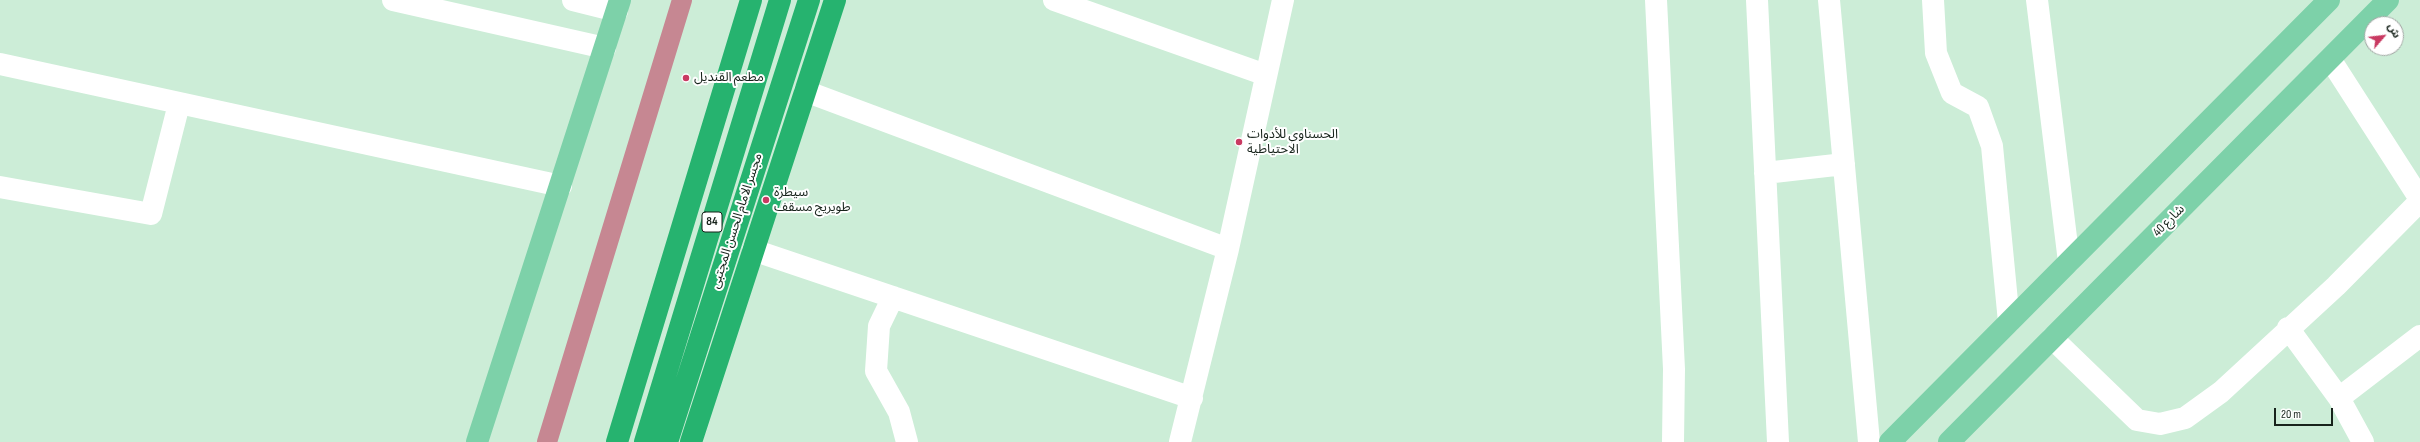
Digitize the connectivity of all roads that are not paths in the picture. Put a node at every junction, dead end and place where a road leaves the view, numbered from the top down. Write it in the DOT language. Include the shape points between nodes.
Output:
graph roads {
  1 [pos="393,0"];
  2 [pos="573,0"];
  3 [pos="751,0"];
  4 [pos="835,0"];
  5 [pos="1054,0"];
  6 [pos="1283,0"];
  7 [pos="1656,0"];
  8 [pos="1757,0"];
  9 [pos="1829,0"];
  10 [pos="1933,0"];
  11 [pos="2037,0"];
  12 [pos="2388,0"];
  13 [pos="779,1"];
  14 [pos="2323,2"];
  15 [pos="618,5"];
  16 [pos="807,6"];
  17 [pos="605,48"];
  18 [pos="2330,59"];
  19 [pos="0,64"];
  20 [pos="1266,75"];
  21 [pos="805,91"];
  22 [pos="179,104"];
  23 [pos="1844,164"];
  24 [pos="1765,173"];
  25 [pos="561,186"];
  26 [pos="0,188"];
  27 [pos="2420,200"];
  28 [pos="1228,249"];
  29 [pos="753,250"];
  30 [pos="2069,262"];
  31 [pos="893,297"];
  32 [pos="2009,322"];
  33 [pos="2288,328"];
  34 [pos="2420,336"];
  35 [pos="2052,338"];
  36 [pos="1192,398"];
  37 [pos="2339,398"];
  38 [pos="477,442"];
  39 [pos="617,442"];
  40 [pos="645,442"];
  41 [pos="667,442"];
  42 [pos="691,442"];
  43 [pos="907,442"];
  44 [pos="1180,442"];
  45 [pos="1673,442"];
  46 [pos="1778,442"];
  47 [pos="1869,442"];
  48 [pos="1890,442"];
  49 [pos="1949,442"];
  50 [pos="2363,442"];
  1 -- 17 [label="street"];
  2 -- 15 [label="street"];
  3 -- 39 [label="highway"];
  4 -- 21 [label="highway"];
  5 -- 20 [label="street"];
  6 -- 20 [label="street"];
  7 -- 45 [label="street" via="1674,361"];
  8 -- 24 [label="street"];
  9 -- 23 [label="street"];
  10 -- 32 [label="street" via="1936,53 1952,93 1978,107 1992,146"];
  11 -- 30 [label="street"];
  12 -- 18 [label="main road, شارع 40"];
  13 -- 40 [label="highway, مجسر الامام الحسن المجتبى / 84"];
  14 -- 30 [label="main road"];
  15 -- 17 [label="main road"];
  16 -- 41 [label="highway, مجسر الامام الحسن المجتبى / 84"];
  17 -- 25 [label="main road"];
  18 -- 27 [label="street"];
  18 -- 35 [label="main road, شارع 40"];
  19 -- 22 [label="street"];
  20 -- 28 [label="street"];
  21 -- 28 [label="street"];
  21 -- 29 [label="highway"];
  22 -- 25 [label="street"];
  22 -- 26 [label="street" via="151,214"];
  23 -- 24 [label="street"];
  23 -- 47 [label="street"];
  24 -- 46 [label="street"];
  25 -- 38 [label="main road"];
  27 -- 33 [label="street" via="2336,286"];
  28 -- 36 [label="street"];
  29 -- 31 [label="street"];
  29 -- 42 [label="highway"];
  30 -- 32 [label="main road"];
  31 -- 36 [label="street"];
  31 -- 43 [label="street" via="879,326 876,371 899,412"];
  32 -- 48 [label="main road"];
  33 -- 35 [label="street" via="2221,392 2185,418 2160,424 2137,420"];
  33 -- 37 [label="street"];
  34 -- 37 [label="street"];
  35 -- 49 [label="main road, شارع 40"];
  36 -- 44 [label="street"];
  37 -- 50 [label="street"];
}
